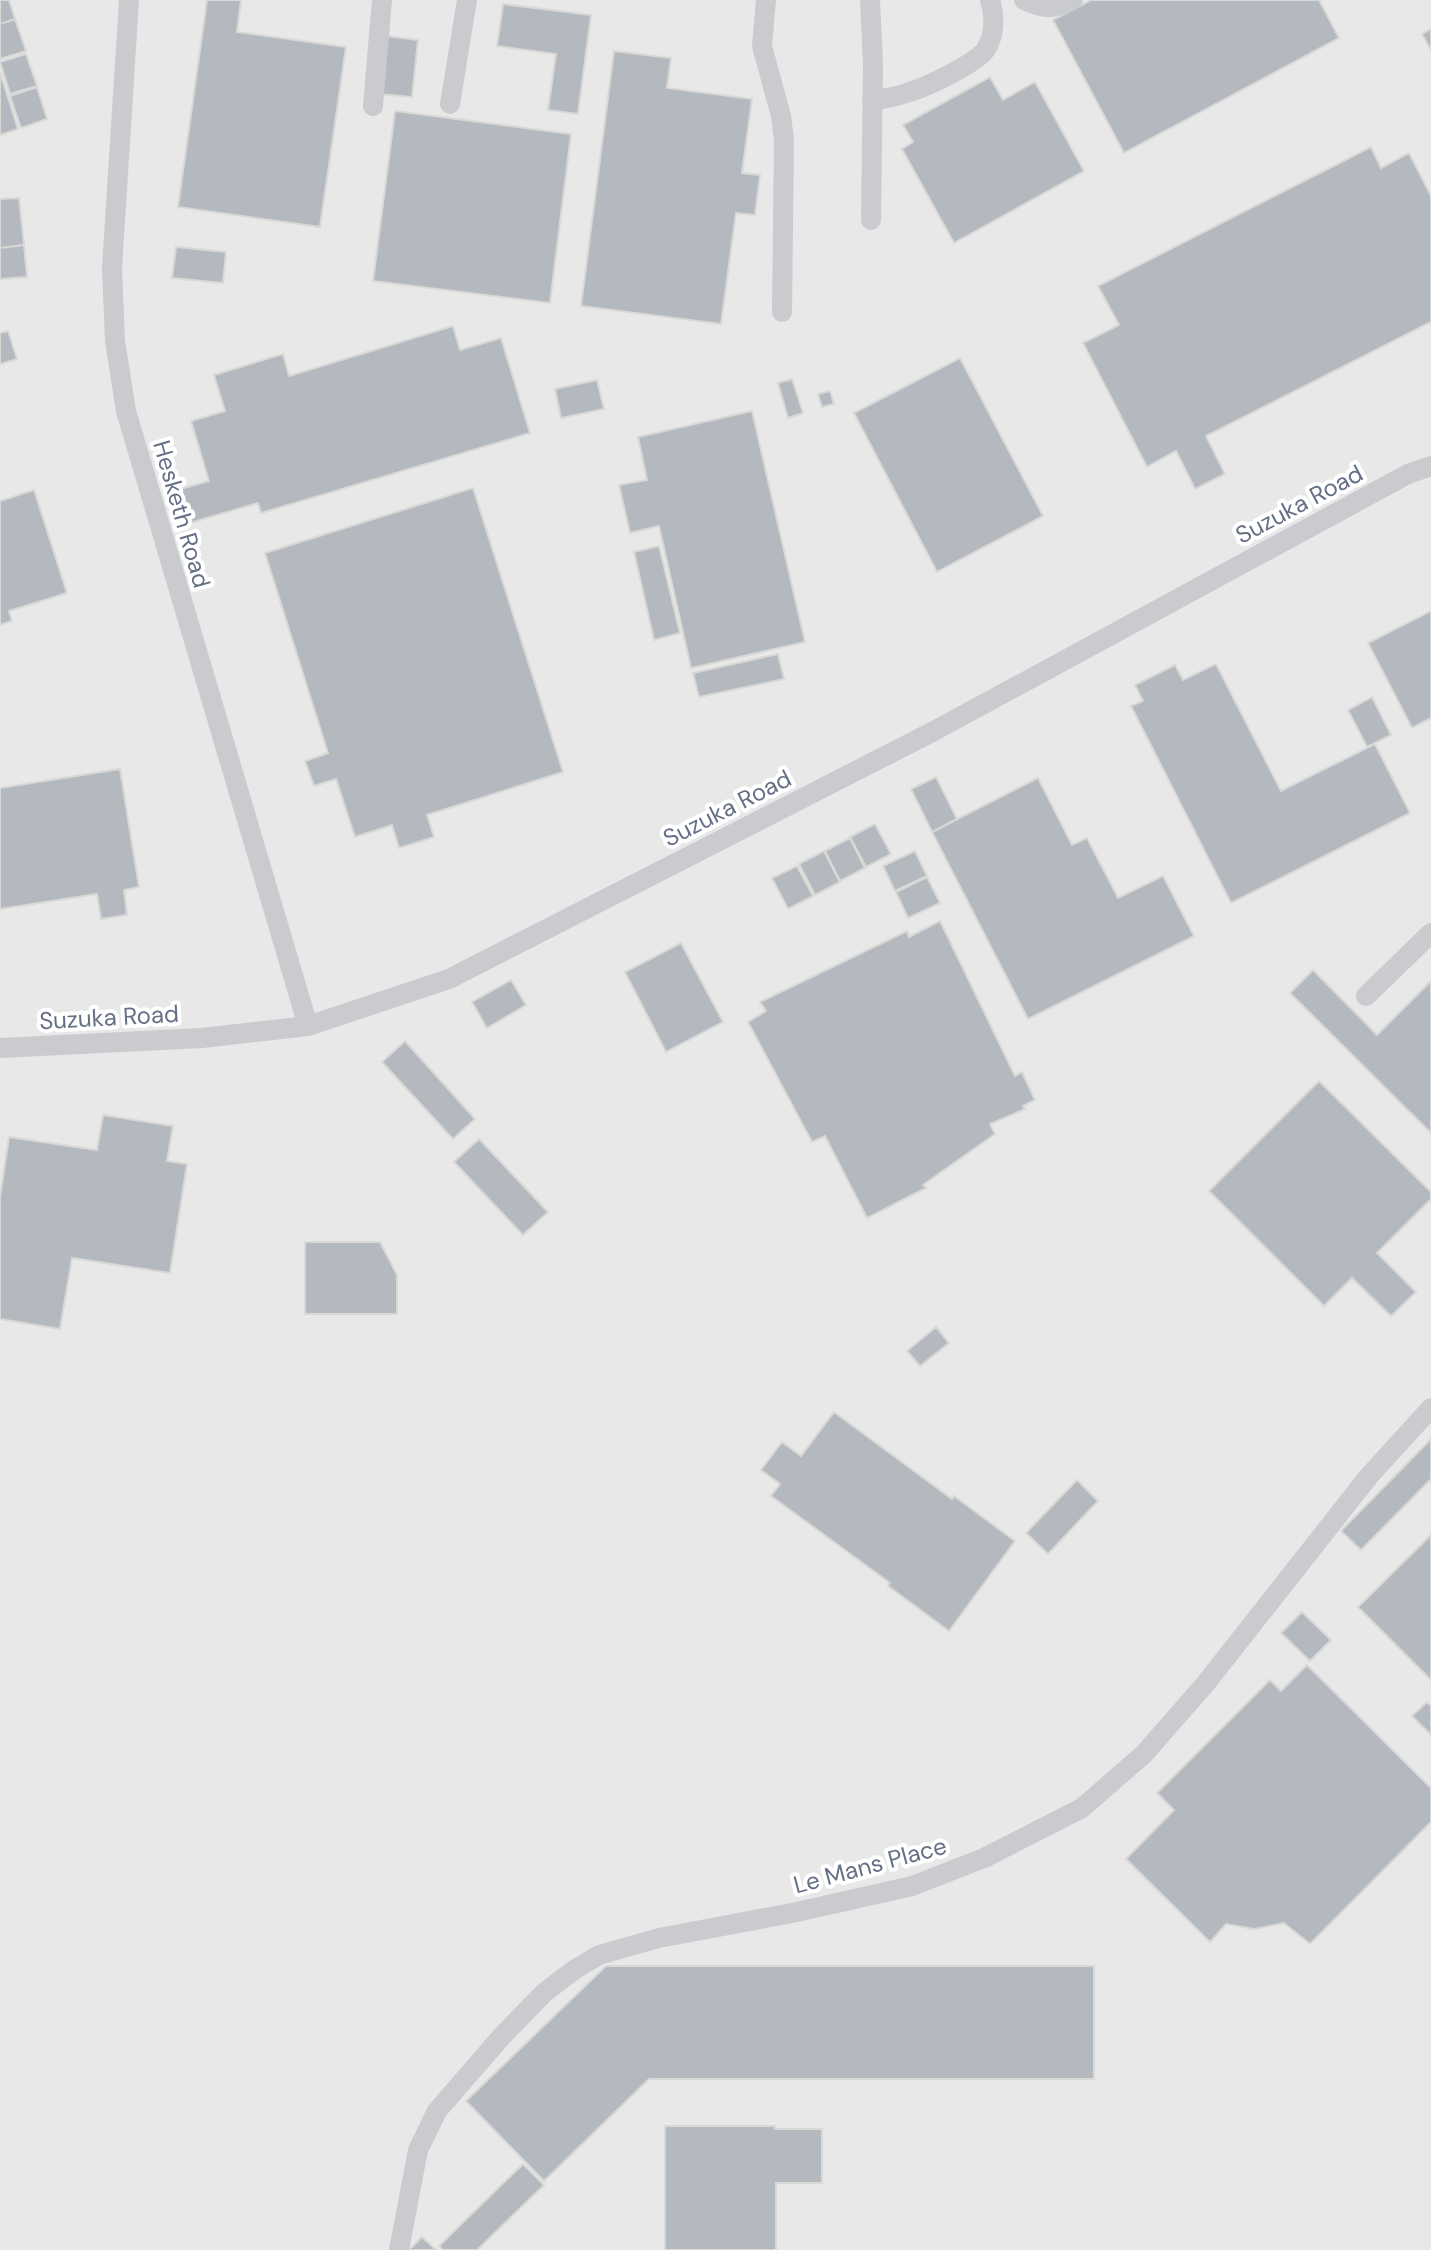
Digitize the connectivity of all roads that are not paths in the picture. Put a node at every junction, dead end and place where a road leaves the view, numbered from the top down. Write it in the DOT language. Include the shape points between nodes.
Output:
graph roads {
  1 [pos="129,0"];
  2 [pos="382,0"];
  3 [pos="467,0"];
  4 [pos="766,0"];
  5 [pos="870,0"];
  6 [pos="990,0"];
  7 [pos="1024,0"];
  8 [pos="1073,0"];
  9 [pos="872,101"];
  10 [pos="450,104"];
  11 [pos="373,106"];
  12 [pos="871,220"];
  13 [pos="782,312"];
  14 [pos="1431,466"];
  15 [pos="1431,933"];
  16 [pos="1366,996"];
  17 [pos="308,1026"];
  18 [pos="0,1048"];
  19 [pos="1431,1408"];
  20 [pos="399,2250"];
  1 -- 17 [label="lane, Hesketh Road" via="112,268 115,341 126,411"];
  2 -- 11 [label="lane"];
  3 -- 10 [label="lane"];
  4 -- 13 [label="lane" via="762,46 784,140"];
  5 -- 9 [label="lane"];
  6 -- 9 [label="lane" via="994,12 986,50 920,88"];
  7 -- 8 [label="lane" via="1054,8"];
  9 -- 12 [label="lane"];
  14 -- 17 [label="lane, Suzuka Road" via="934,731 449,979"];
  15 -- 16 [label="lane"];
  17 -- 18 [label="lane, Suzuka Road" via="202,1038"];
  19 -- 20 [label="lane, Le Mans Place" via="1369,1476 1165,1730 1082,1808 984,1858 912,1886 599,1955 545,1992 437,2111 418,2150"];
}
